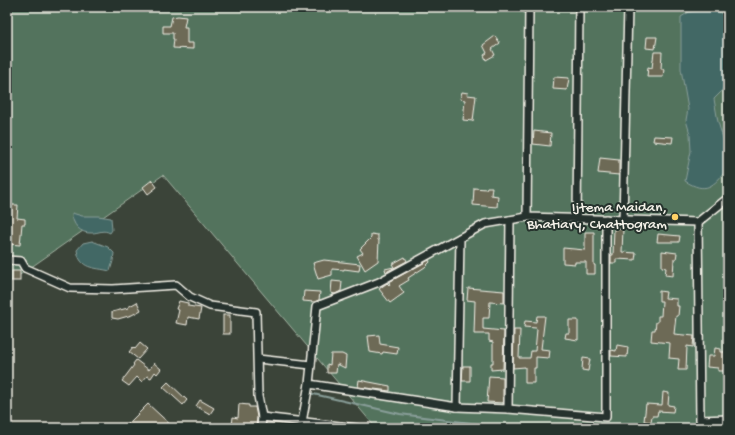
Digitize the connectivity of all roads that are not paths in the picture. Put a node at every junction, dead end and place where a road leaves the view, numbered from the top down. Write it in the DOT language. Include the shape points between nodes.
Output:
graph roads {
  1 [pos="529,7"];
  2 [pos="579,7"];
  3 [pos="628,7"];
  4 [pos="726,7"];
  5 [pos="728,9"];
  6 [pos="728,198"];
  7 [pos="527,217"];
  8 [pos="577,218"];
  9 [pos="606,219"];
  10 [pos="510,220"];
  11 [pos="623,220"];
  12 [pos="698,222"];
  13 [pos="460,238"];
  14 [pos="7,260"];
  15 [pos="258,359"];
  16 [pos="311,366"];
  17 [pos="309,384"];
  18 [pos="457,407"];
  19 [pos="508,409"];
  20 [pos="262,417"];
  21 [pos="728,419"];
  22 [pos="302,422"];
  23 [pos="340,427"];
  24 [pos="261,428"];
  25 [pos="356,428"];
  1 -- 7 [label="street"];
  2 -- 8 [label="street"];
  3 -- 11 [label="street"];
  4 -- 5 [label="street"];
  6 -- 12 [label="street"];
  7 -- 8 [label="street"];
  7 -- 10 [label="street"];
  8 -- 9 [label="street"];
  9 -- 11 [label="street"];
  9 -- 19 [label="street" via="606,417"];
  10 -- 13 [label="street" via="485,224"];
  10 -- 19 [label="street"];
  11 -- 12 [label="street"];
  12 -- 21 [label="street" via="700,420"];
  13 -- 16 [label="street" via="379,282 317,306"];
  13 -- 18 [label="street"];
  14 -- 15 [label="street" via="22,261 25,268 70,288 113,289 176,285 190,297 210,306 256,312"];
  15 -- 16 [label="street"];
  15 -- 20 [label="street" via="258,396"];
  16 -- 17 [label="street"];
  17 -- 18 [label="street"];
  17 -- 22 [label="street"];
  18 -- 19 [label="street"];
  20 -- 22 [label="street"];
  20 -- 24 [label="street"];
  22 -- 23 [label="street"];
  23 -- 25 [label="street"];
}
